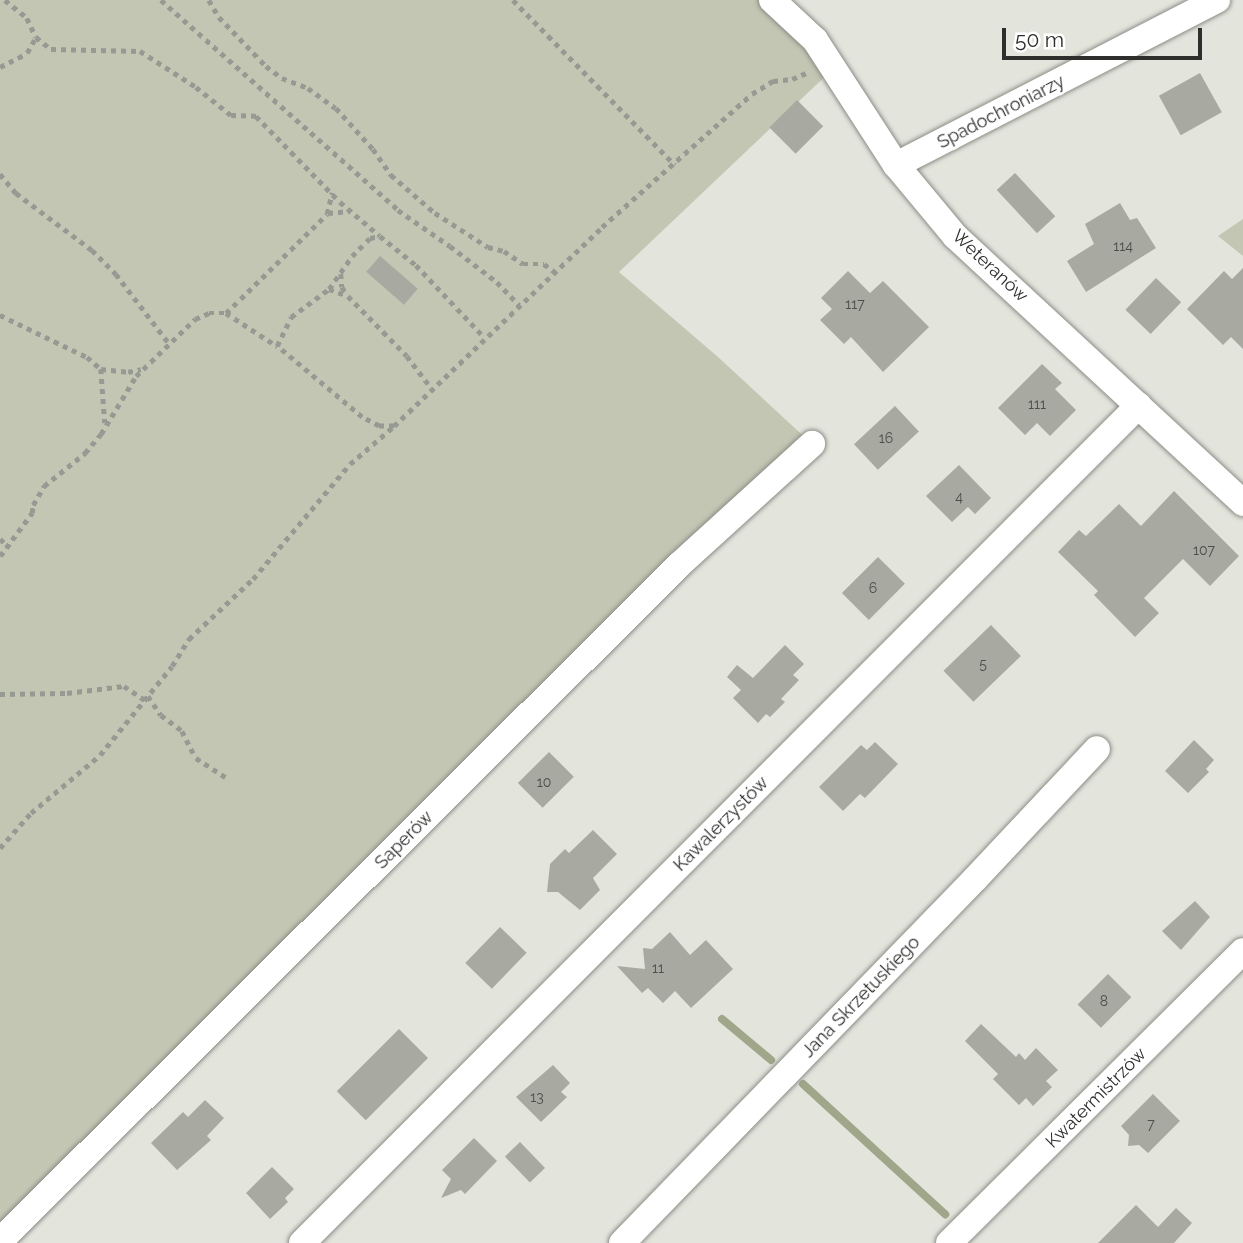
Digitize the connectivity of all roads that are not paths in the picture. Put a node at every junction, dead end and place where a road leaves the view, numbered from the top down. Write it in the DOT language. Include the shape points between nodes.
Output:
graph roads {
  1 [pos="772,0"];
  2 [pos="1217,0"];
  3 [pos="896,165"];
  4 [pos="1139,405"];
  5 [pos="811,444"];
  6 [pos="1243,503"];
  7 [pos="1097,749"];
  8 [pos="1243,951"];
  9 [pos="0,1241"];
  10 [pos="302,1243"];
  11 [pos="622,1243"];
  12 [pos="949,1243"];
  1 -- 3 [label="street, Weteranów" via="815,40"];
  2 -- 3 [label="street, Spadochroniarzy"];
  3 -- 4 [label="street, Weteranów" via="955,236"];
  4 -- 6 [label="street, Weteranów"];
  4 -- 10 [label="street, Kawalerzystów"];
  5 -- 9 [label="street, Saperów" via="680,565"];
  7 -- 11 [label="street, Jana Skrzetuskiego"];
  8 -- 12 [label="street, Kwatermistrzów"];
}
